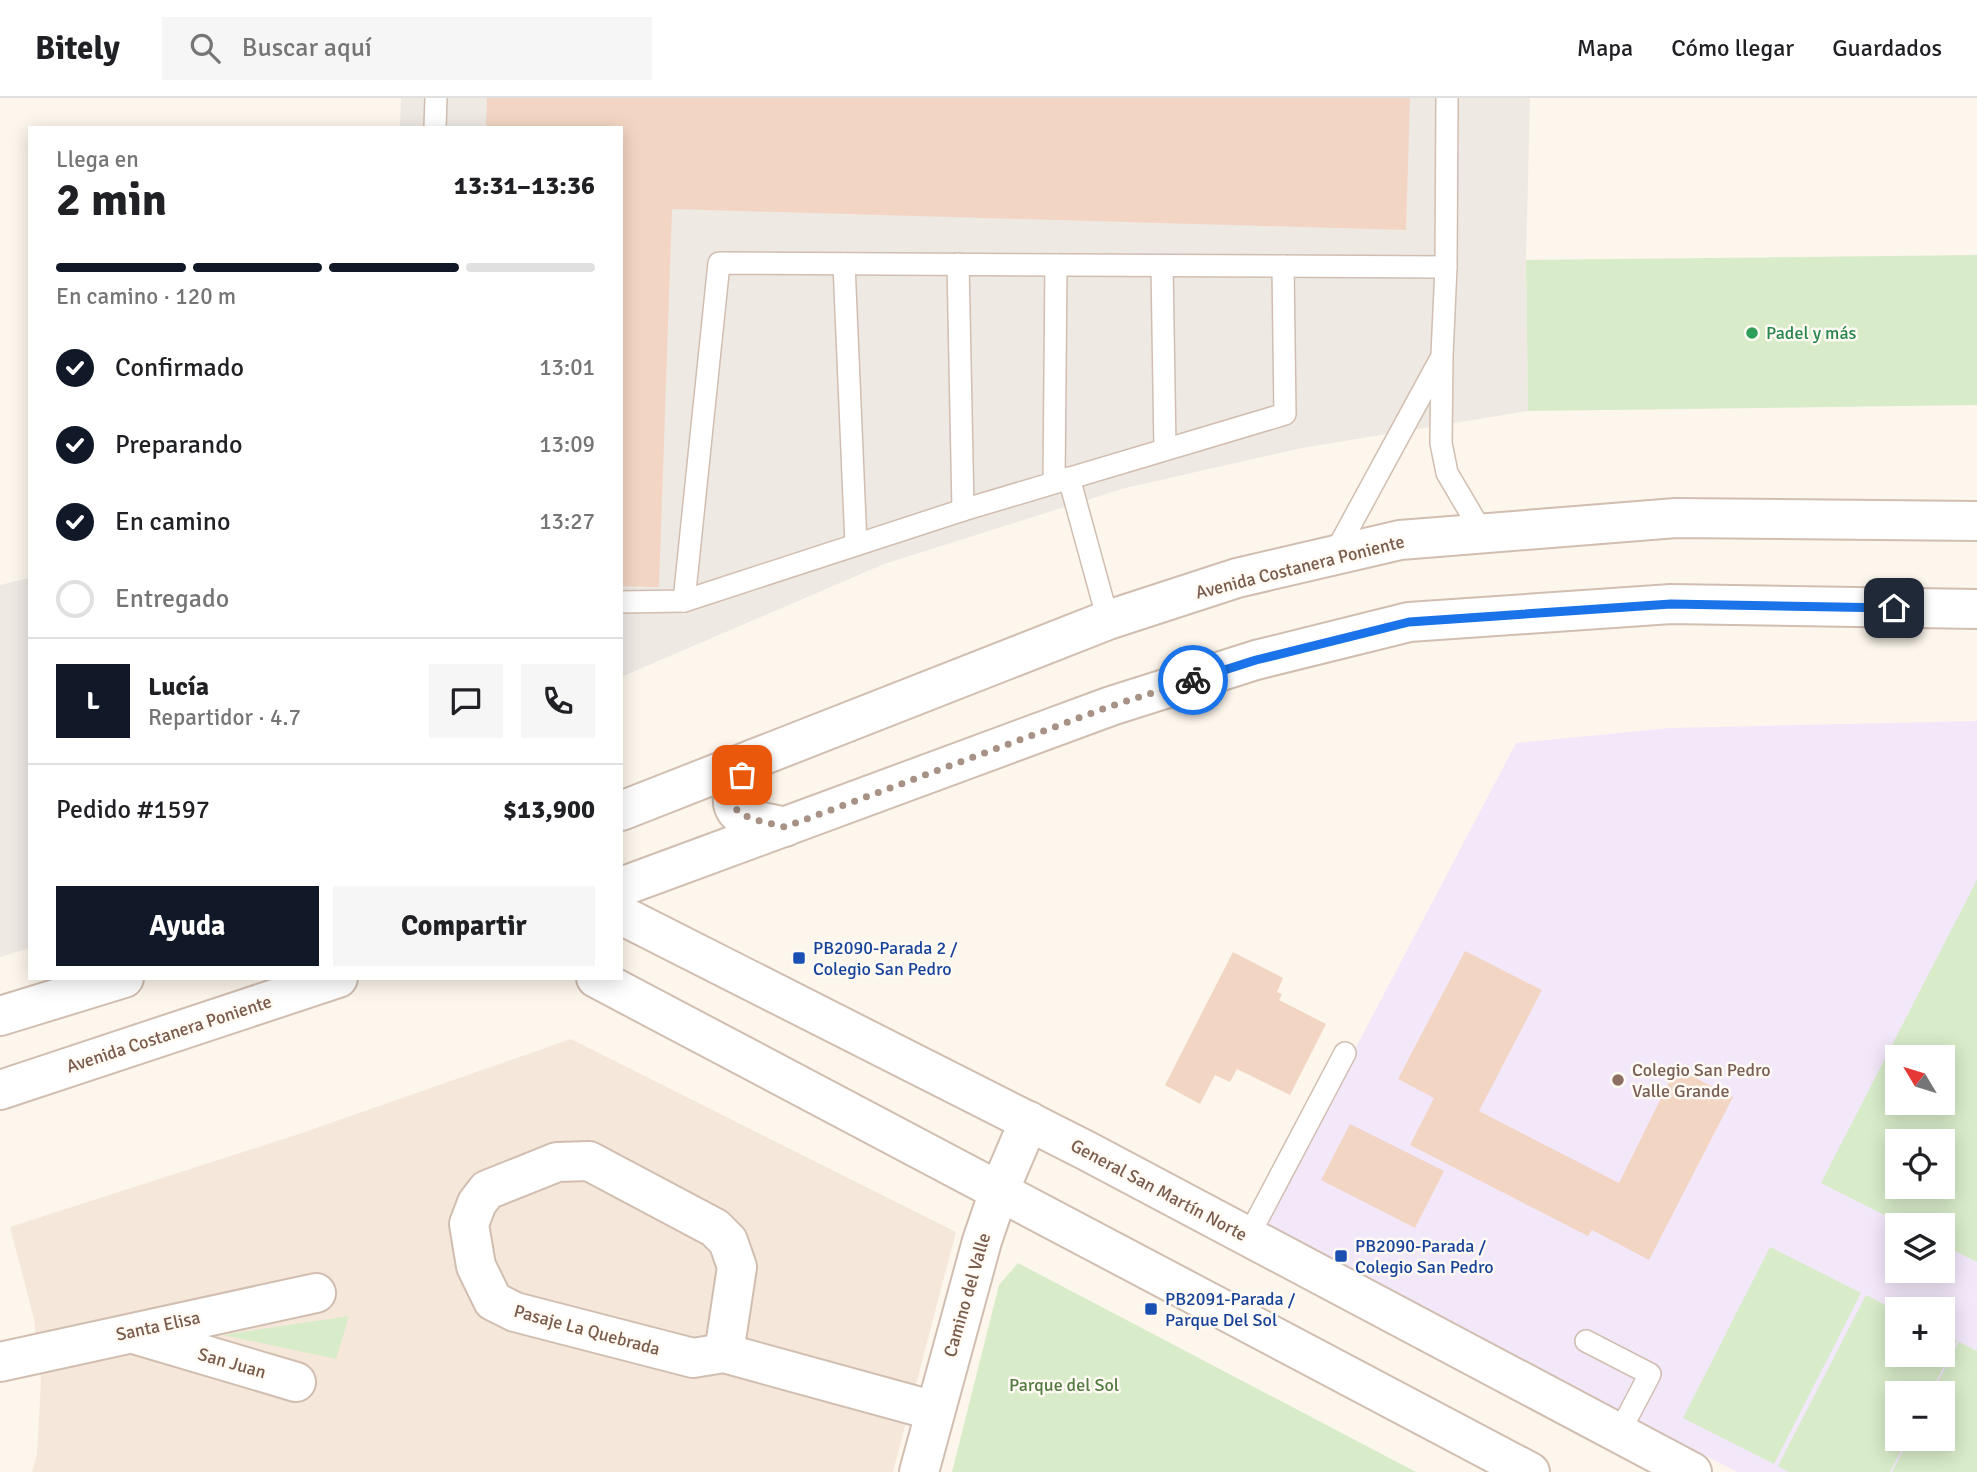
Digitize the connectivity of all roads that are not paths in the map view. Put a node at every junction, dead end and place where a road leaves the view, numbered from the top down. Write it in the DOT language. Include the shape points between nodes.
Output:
graph roads {
  1 [pos="436,98"];
  2 [pos="1447,98"];
  3 [pos="435,126"];
  4 [pos="844,264"];
  5 [pos="958,264"];
  6 [pos="1056,265"];
  7 [pos="1162,266"];
  8 [pos="1283,266"];
  9 [pos="1446,267"];
  10 [pos="1442,355"];
  11 [pos="1165,449"];
  12 [pos="1062,480"];
  13 [pos="963,510"];
  14 [pos="1977,522"];
  15 [pos="1483,534"];
  16 [pos="856,545"];
  17 [pos="1334,555"];
  18 [pos="684,601"];
  19 [pos="623,602"];
  20 [pos="1977,609"];
  21 [pos="1108,620"];
  22 [pos="754,759"];
  23 [pos="623,810"];
  24 [pos="785,827"];
  25 [pos="623,886"];
  26 [pos="623,916"];
  27 [pos="117,980"];
  28 [pos="332,980"];
  29 [pos="600,980"];
  30 [pos="0,1016"];
  31 [pos="1345,1053"];
  32 [pos="0,1090"];
  33 [pos="1029,1121"];
  34 [pos="999,1191"];
  35 [pos="1248,1237"];
  36 [pos="316,1293"];
  37 [pos="128,1332"];
  38 [pos="1586,1341"];
  39 [pos="724,1353"];
  40 [pos="0,1362"];
  41 [pos="296,1382"];
  42 [pos="935,1411"];
  43 [pos="1619,1433"];
  44 [pos="919,1472"];
  45 [pos="1530,1472"];
  46 [pos="1692,1472"];
  1 -- 3 [label="lane"];
  2 -- 9 [label="lane"];
  4 -- 5 [label="lane"];
  4 -- 16 [label="lane"];
  4 -- 18 [label="lane" via="719,263"];
  5 -- 6 [label="lane"];
  5 -- 13 [label="lane"];
  6 -- 7 [label="lane"];
  6 -- 12 [label="lane"];
  7 -- 8 [label="lane"];
  7 -- 11 [label="lane"];
  8 -- 9 [label="lane"];
  8 -- 11 [label="lane" via="1285,414"];
  9 -- 10 [label="lane"];
  10 -- 15 [label="lane" via="1441,443 1447,473"];
  10 -- 17 [label="lane"];
  11 -- 12 [label="lane"];
  12 -- 13 [label="lane"];
  12 -- 21 [label="lane"];
  13 -- 16 [label="lane"];
  14 -- 15 [label="street, Avenida Costanera Poniente" via="1676,518"];
  15 -- 17 [label="street, Avenida Costanera Poniente" via="1400,540"];
  16 -- 18 [label="lane"];
  17 -- 21 [label="street, Avenida Costanera Poniente" via="1237,578"];
  18 -- 19 [label="lane"];
  20 -- 24 [label="street" via="1671,604 1409,622 1256,660 1111,706"];
  21 -- 22 [label="street, Avenida Costanera Poniente"];
  22 -- 23 [label="street, Avenida Costanera Poniente"];
  22 -- 24 [label="street" via="734,789 734,807 747,818"];
  24 -- 25 [label="street"];
  26 -- 33 [label="street, General San Martín Norte"];
  27 -- 30 [label="street"];
  28 -- 32 [label="street, Avenida Costanera Poniente"];
  29 -- 34 [label="street"];
  31 -- 35 [label="lane"];
  33 -- 34 [label="street, Camino del Valle"];
  33 -- 35 [label="street, General San Martín Norte"];
  34 -- 42 [label="street, Camino del Valle"];
  34 -- 45 [label="street"];
  35 -- 43 [label="street, General San Martín Norte"];
  36 -- 37 [label="street, Santa Elisa"];
  37 -- 40 [label="street, Santa Elisa"];
  37 -- 41 [label="street, San Juan"];
  38 -- 43 [label="lane" via="1650,1374"];
  39 -- 39 [label="street, Pasaje La Quebrada" via="737,1267 728,1241 715,1228 589,1161 557,1162 487,1190 477,1203 469,1224 475,1266 493,1301 515,1312 693,1358"];
  39 -- 42 [label="street, Pasaje La Quebrada"];
  42 -- 44 [label="street, Camino del Valle"];
  43 -- 46 [label="street, General San Martín Norte"];
}
